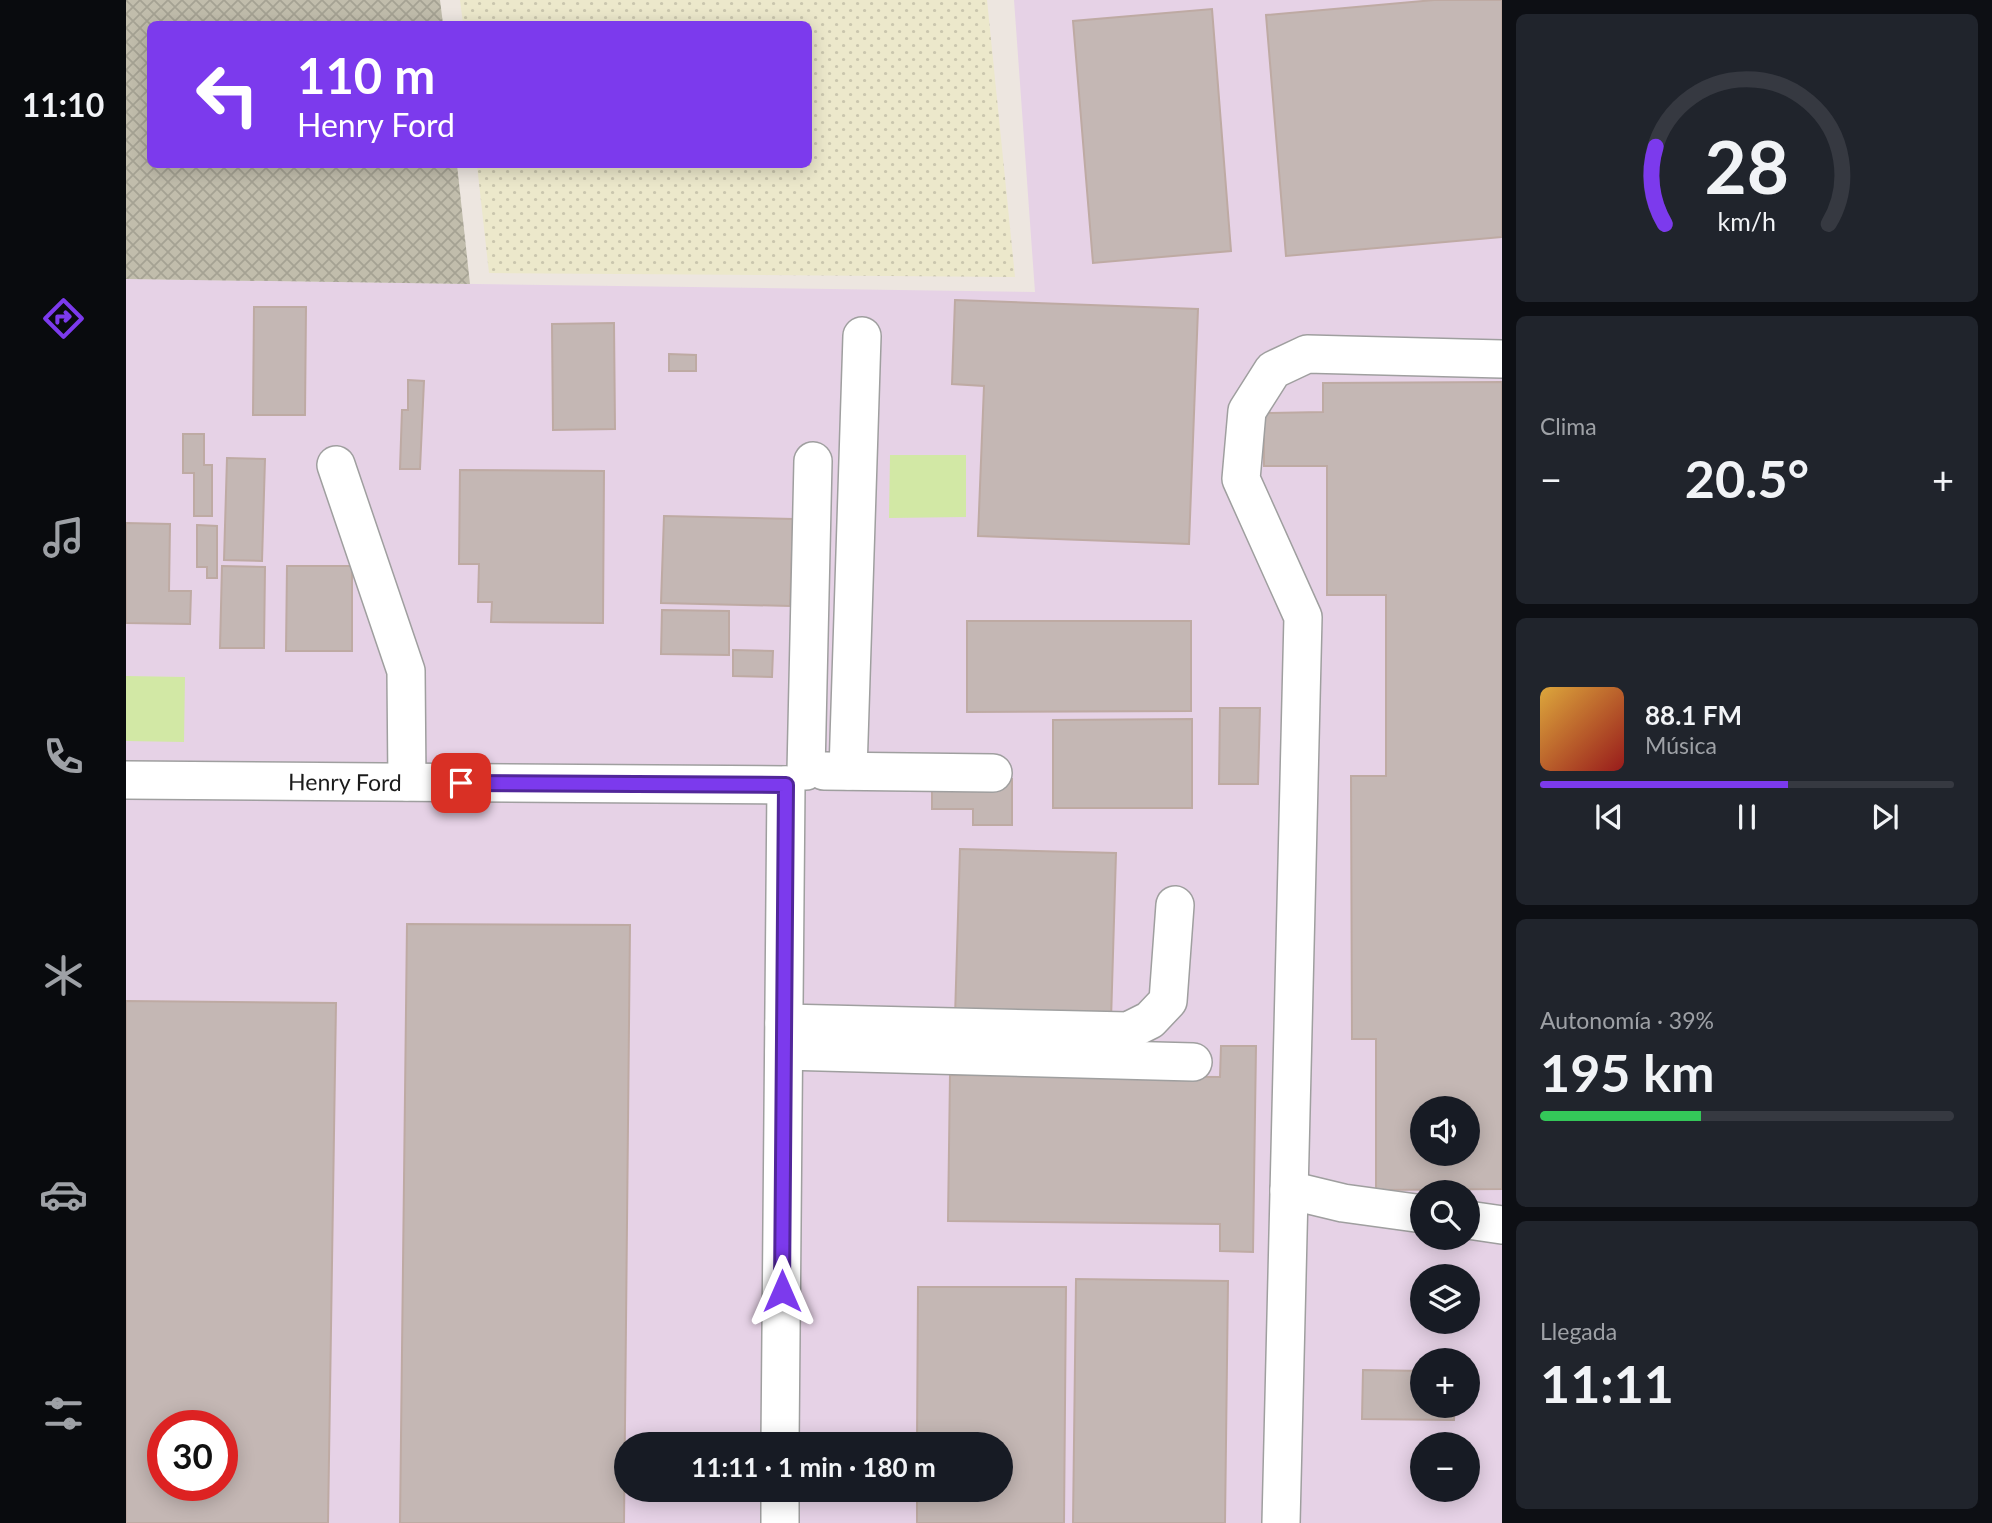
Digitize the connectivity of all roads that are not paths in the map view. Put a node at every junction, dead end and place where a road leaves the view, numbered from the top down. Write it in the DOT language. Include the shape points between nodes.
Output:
graph roads {
  1 [pos="862,336"];
  2 [pos="1502,359"];
  3 [pos="813,461"];
  4 [pos="336,465"];
  5 [pos="848,771"];
  6 [pos="993,773"];
  7 [pos="796,778"];
  8 [pos="126,780"];
  9 [pos="407,782"];
  10 [pos="1175,905"];
  11 [pos="784,1037"];
  12 [pos="1193,1062"];
  13 [pos="1289,1190"];
  14 [pos="1410,1212"];
  15 [pos="1480,1221"];
  16 [pos="1502,1224"];
  17 [pos="780,1432"];
  18 [pos="780,1502"];
  19 [pos="779,1523"];
  20 [pos="1281,1523"];
  1 -- 5 [label="street"];
  2 -- 13 [label="street" via="1307,354 1273,370 1247,411 1241,479 1303,617"];
  3 -- 7 [label="street"];
  4 -- 9 [label="street" via="407,671"];
  5 -- 6 [label="street, Henry Ford"];
  5 -- 7 [label="street, Henry Ford"];
  7 -- 9 [label="street, Henry Ford"];
  7 -- 11 [label="street"];
  8 -- 9 [label="street, Henry Ford"];
  10 -- 11 [label="street" via="1168,1002 1150,1020 1128,1031"];
  11 -- 12 [label="street"];
  11 -- 17 [label="street"];
  13 -- 14 [label="street"];
  13 -- 20 [label="street"];
  15 -- 16 [label="street"];
  18 -- 19 [label="street"];
}
